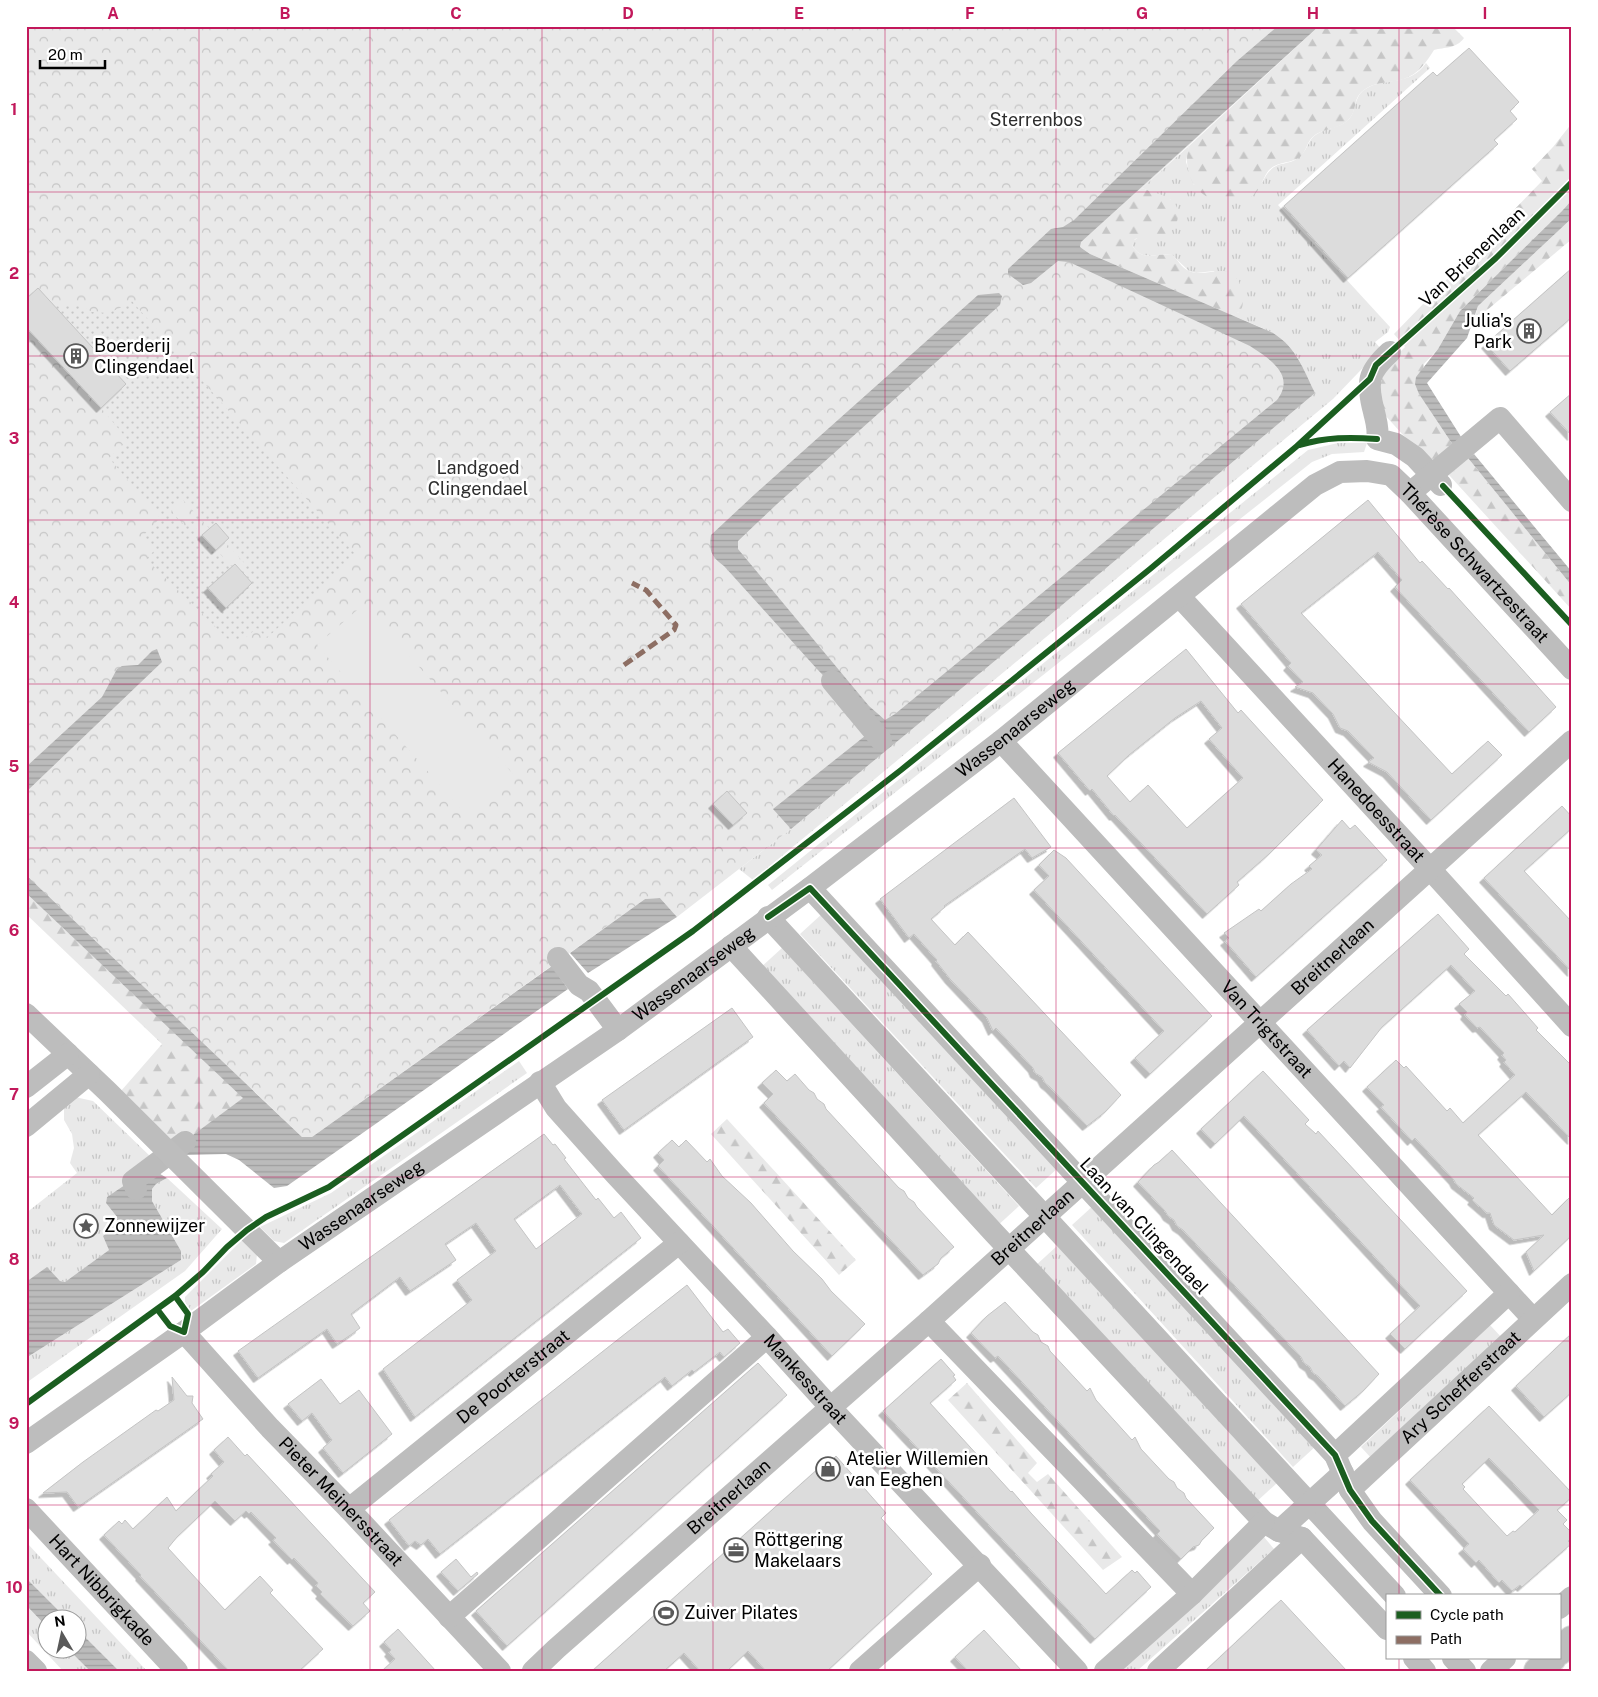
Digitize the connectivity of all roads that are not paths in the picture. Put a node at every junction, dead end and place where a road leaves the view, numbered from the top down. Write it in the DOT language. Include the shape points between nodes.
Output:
graph roads {
  1 [pos="1390,352"];
  2 [pos="1377,439"];
  3 [pos="1367,471"];
  4 [pos="1437,480"];
  5 [pos="1410,493"];
  6 [pos="1572,501"];
  7 [pos="1180,597"];
  8 [pos="1571,667"];
  9 [pos="1001,741"];
  10 [pos="1572,742"];
  11 [pos="1430,869"];
  12 [pos="810,888"];
  13 [pos="768,917"];
  14 [pos="731,946"];
  15 [pos="558,958"];
  16 [pos="26,1014"];
  17 [pos="1260,1022"];
  18 [pos="1572,1026"];
  19 [pos="618,1030"];
  20 [pos="68,1054"];
  21 [pos="89,1074"];
  22 [pos="540,1082"];
  23 [pos="26,1087"];
  24 [pos="26,1126"];
  25 [pos="1083,1182"];
  26 [pos="1045,1216"];
  27 [pos="679,1243"];
  28 [pos="1009,1248"];
  29 [pos="279,1262"];
  30 [pos="1572,1284"];
  31 [pos="1510,1294"];
  32 [pos="1533,1320"];
  33 [pos="928,1321"];
  34 [pos="184,1332"];
  35 [pos="767,1337"];
  36 [pos="830,1407"];
  37 [pos="26,1443"];
  38 [pos="1343,1473"];
  39 [pos="1310,1503"];
  40 [pos="26,1509"];
  41 [pos="349,1509"];
  42 [pos="1272,1527"];
  43 [pos="1302,1538"];
  44 [pos="980,1566"];
  45 [pos="1192,1594"];
  46 [pos="1393,1594"];
  47 [pos="1439,1594"];
  48 [pos="1572,1597"];
  49 [pos="1560,1607"];
  50 [pos="449,1617"];
  51 [pos="1386,1628"];
  52 [pos="1572,1640"];
  53 [pos="1560,1650"];
  54 [pos="26,1660"];
  55 [pos="1416,1660"];
  56 [pos="1455,1660"];
  57 [pos="1550,1660"];
  58 [pos="36,1671"];
  59 [pos="177,1671"];
  60 [pos="500,1671"];
  61 [pos="533,1671"];
  62 [pos="860,1671"];
  63 [pos="1077,1671"];
  64 [pos="1105,1671"];
  65 [pos="1158,1671"];
  66 [pos="1425,1671"];
  67 [pos="1465,1671"];
  68 [pos="1538,1671"];
  1 -- 2 [label="street" via="1376,365 1370,379"];
  2 -- 3 [label="street"];
  2 -- 4 [label="street" via="1396,444 1415,457"];
  3 -- 5 [label="street, Thérèse Schwartzestraat" via="1390,475"];
  3 -- 7 [label="street, Wassenaarseweg" via="1340,472 1315,485"];
  4 -- 5 [label="street"];
  4 -- 6 [label="street" via="1500,418"];
  5 -- 8 [label="street, Thérèse Schwartzestraat"];
  7 -- 9 [label="street, Wassenaarseweg"];
  7 -- 11 [label="street, Hanedoesstraat"];
  9 -- 12 [label="street, Wassenaarseweg"];
  9 -- 17 [label="street, Van Trigtstraat"];
  10 -- 11 [label="street, Breitnerlaan"];
  11 -- 17 [label="street, Breitnerlaan"];
  11 -- 18 [label="street, Hanedoesstraat"];
  12 -- 13 [label="street, Wassenaarseweg"];
  12 -- 25 [label="street, Laan van Clingendael"];
  13 -- 14 [label="street, Wassenaarseweg"];
  13 -- 26 [label="street"];
  14 -- 19 [label="street, Wassenaarseweg"];
  14 -- 28 [label="street"];
  15 -- 19 [label="street" via="589,991"];
  16 -- 20 [label="street"];
  17 -- 25 [label="street, Breitnerlaan"];
  17 -- 31 [label="street, Van Trigtstraat"];
  19 -- 22 [label="street, Wassenaarseweg"];
  20 -- 21 [label="street"];
  20 -- 23 [label="street"];
  21 -- 24 [label="street"];
  21 -- 29 [label="street"];
  22 -- 27 [label="street, Mankesstraat" via="556,1108"];
  22 -- 29 [label="street, Wassenaarseweg"];
  25 -- 26 [label="street, Breitnerlaan"];
  25 -- 38 [label="street, Laan van Clingendael"];
  26 -- 28 [label="street, Breitnerlaan"];
  26 -- 39 [label="street"];
  27 -- 35 [label="street, Mankesstraat"];
  27 -- 41 [label="street, De Poorterstraat"];
  28 -- 33 [label="street, Breitnerlaan"];
  28 -- 42 [label="street"];
  29 -- 34 [label="street, Wassenaarseweg"];
  30 -- 32 [label="street, Ary Schefferstraat"];
  31 -- 32 [label="street, Van Trigtstraat"];
  31 -- 38 [label="street, Ary Schefferstraat"];
  32 -- 38 [label="street, Ary Schefferstraat"];
  33 -- 36 [label="street, Breitnerlaan"];
  33 -- 45 [label="street"];
  34 -- 37 [label="street, Wassenaarseweg"];
  34 -- 41 [label="street, Pieter Meinersstraat" via="270,1428"];
  35 -- 36 [label="street, Mankesstraat"];
  35 -- 50 [label="street"];
  36 -- 44 [label="street, Mankesstraat"];
  36 -- 61 [label="street, Breitnerlaan"];
  38 -- 39 [label="street, Ary Schefferstraat"];
  38 -- 47 [label="street, Laan van Clingendael" via="1372,1521"];
  39 -- 42 [label="street, Ary Schefferstraat"];
  39 -- 46 [label="street"];
  40 -- 59 [label="street, Hart Nibbrigkade"];
  41 -- 50 [label="street, Pieter Meinersstraat"];
  42 -- 43 [label="street"];
  42 -- 45 [label="street, Ary Schefferstraat"];
  43 -- 51 [label="street"];
  43 -- 65 [label="street"];
  44 -- 62 [label="street"];
  44 -- 63 [label="street, Mankesstraat"];
  45 -- 64 [label="street, Ary Schefferstraat"];
  48 -- 49 [label="street"];
  50 -- 60 [label="street, Pieter Meinersstraat"];
  52 -- 53 [label="main road"];
  54 -- 58 [label="street"];
  55 -- 66 [label="street"];
  56 -- 67 [label="street"];
  57 -- 68 [label="main road"];
}
